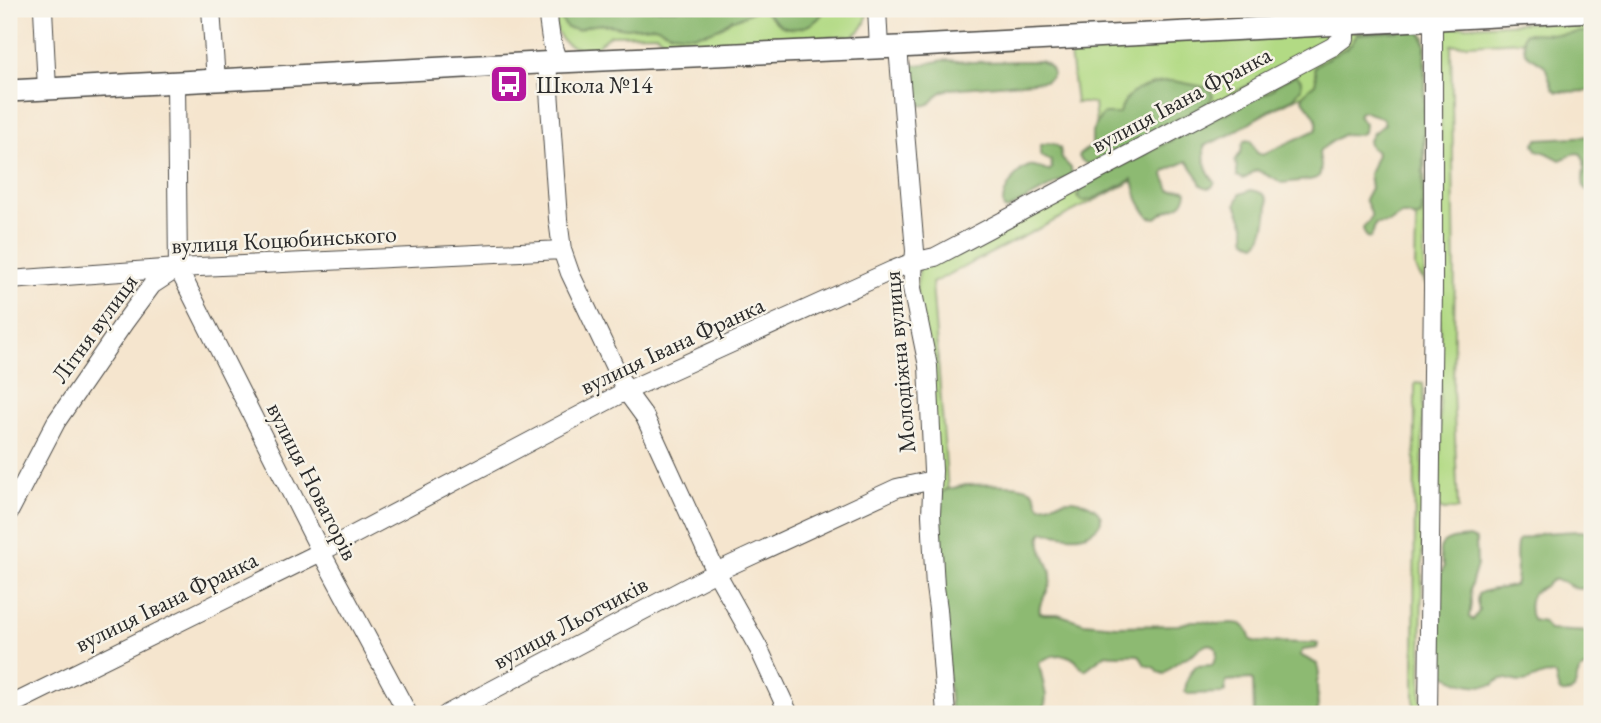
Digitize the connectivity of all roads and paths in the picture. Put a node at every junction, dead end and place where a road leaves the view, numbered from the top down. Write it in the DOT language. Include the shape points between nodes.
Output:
graph roads {
  1 [pos="43,9"];
  2 [pos="211,9"];
  3 [pos="548,9"];
  4 [pos="877,9"];
  5 [pos="1592,11"];
  6 [pos="1433,20"];
  7 [pos="1344,24"];
  8 [pos="888,47"];
  9 [pos="553,62"];
  10 [pos="216,81"];
  11 [pos="176,83"];
  12 [pos="47,89"];
  13 [pos="9,91"];
  14 [pos="562,250"];
  15 [pos="914,262"];
  16 [pos="178,268"];
  17 [pos="9,280"];
  18 [pos="626,391"];
  19 [pos="933,480"];
  20 [pos="9,512"];
  21 [pos="321,552"];
  22 [pos="716,572"];
  23 [pos="9,706"];
  24 [pos="408,714"];
  25 [pos="447,714"];
  26 [pos="789,714"];
  27 [pos="946,714"];
  28 [pos="1428,714"];
  1 -- 12 [label="street"];
  2 -- 10 [label="street"];
  3 -- 9 [label="street"];
  4 -- 8 [label="street, Молодіжна вулиця"];
  5 -- 6 [label="street"];
  6 -- 7 [label="street"];
  6 -- 28 [label="street"];
  7 -- 8 [label="street"];
  7 -- 15 [label="street, вулиця Івана Франка" via="1344,38 1332,47 944,253"];
  8 -- 9 [label="street"];
  8 -- 15 [label="street, Молодіжна вулиця"];
  9 -- 10 [label="street"];
  9 -- 14 [label="street"];
  10 -- 11 [label="street"];
  11 -- 12 [label="street"];
  11 -- 16 [label="street"];
  12 -- 13 [label="street"];
  14 -- 16 [label="street, вулиця Коцюбинського"];
  14 -- 18 [label="street"];
  15 -- 18 [label="street, вулиця Івана Франка"];
  15 -- 19 [label="street, Молодіжна вулиця" via="912,288 928,366"];
  16 -- 17 [label="street, вулиця Коцюбинського"];
  16 -- 20 [label="street, Літня вулиця" via="152,285 124,323 56,422"];
  16 -- 21 [label="street, вулиця Новаторів"];
  18 -- 21 [label="street, вулиця Івана Франка"];
  18 -- 22 [label="street" via="645,417"];
  19 -- 22 [label="street, вулиця Льотчиків" via="897,488"];
  19 -- 27 [label="street, Молодіжна вулиця" via="935,587"];
  21 -- 23 [label="street, вулиця Івана Франка"];
  21 -- 24 [label="street, вулиця Новаторів"];
  22 -- 25 [label="street, вулиця Льотчиків"];
  22 -- 26 [label="street"];
}
